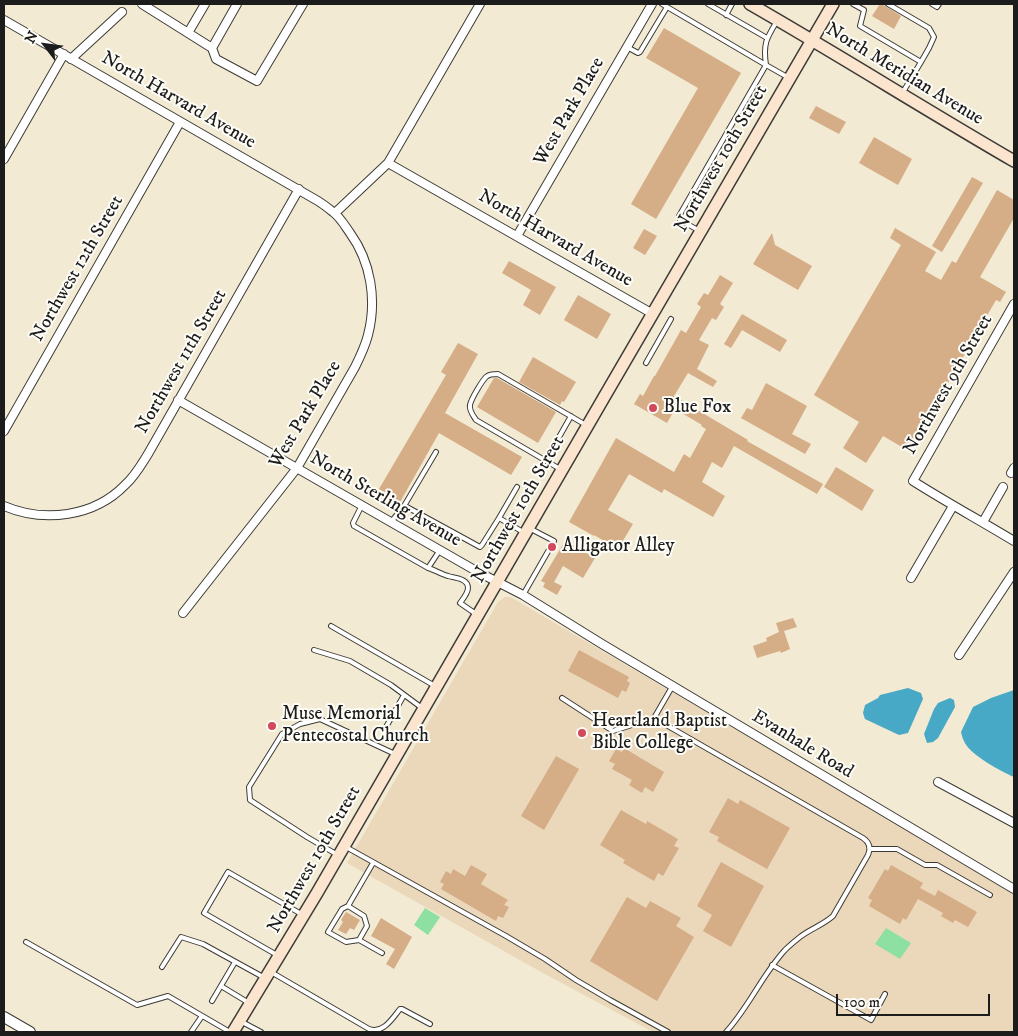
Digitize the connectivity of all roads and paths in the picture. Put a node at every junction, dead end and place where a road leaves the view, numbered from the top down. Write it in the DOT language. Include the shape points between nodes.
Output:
graph roads {
  1 [pos="142,4"];
  2 [pos="205,4"];
  3 [pos="238,4"];
  4 [pos="303,4"];
  5 [pos="480,4"];
  6 [pos="652,4"];
  7 [pos="662,4"];
  8 [pos="708,4"];
  9 [pos="732,4"];
  10 [pos="750,4"];
  11 [pos="833,4"];
  12 [pos="853,4"];
  13 [pos="868,4"];
  14 [pos="888,4"];
  15 [pos="932,4"];
  16 [pos="939,4"];
  17 [pos="667,7"];
  18 [pos="864,10"];
  19 [pos="122,12"];
  20 [pos="726,14"];
  21 [pos="4,20"];
  22 [pos="778,20"];
  23 [pos="188,33"];
  24 [pos="766,38"];
  25 [pos="812,41"];
  26 [pos="626,47"];
  27 [pos="212,48"];
  28 [pos="64,54"];
  29 [pos="71,59"];
  30 [pos="921,62"];
  31 [pos="766,66"];
  32 [pos="790,79"];
  33 [pos="902,94"];
  34 [pos="180,122"];
  35 [pos="4,159"];
  36 [pos="1014,162"];
  37 [pos="388,163"];
  38 [pos="299,190"];
  39 [pos="335,213"];
  40 [pos="700,232"];
  41 [pos="517,236"];
  42 [pos="1014,304"];
  43 [pos="653,314"];
  44 [pos="671,319"];
  45 [pos="646,363"];
  46 [pos="178,400"];
  47 [pos="571,416"];
  48 [pos="588,426"];
  49 [pos="4,432"];
  50 [pos="436,452"];
  51 [pos="546,460"];
  52 [pos="297,468"];
  53 [pos="562,470"];
  54 [pos="516,487"];
  55 [pos="1003,488"];
  56 [pos="362,505"];
  57 [pos="4,506"];
  58 [pos="404,506"];
  59 [pos="953,506"];
  60 [pos="499,518"];
  61 [pos="391,522"];
  62 [pos="983,522"];
  63 [pos="527,531"];
  64 [pos="1014,541"];
  65 [pos="440,550"];
  66 [pos="428,568"];
  67 [pos="1014,572"];
  68 [pos="911,578"];
  69 [pos="497,582"];
  70 [pos="523,595"];
  71 [pos="183,613"];
  72 [pos="478,615"];
  73 [pos="331,626"];
  74 [pos="314,650"];
  75 [pos="959,655"];
  76 [pos="436,687"];
  77 [pos="672,687"];
  78 [pos="404,695"];
  79 [pos="562,698"];
  80 [pos="424,709"];
  81 [pos="654,718"];
  82 [pos="386,727"];
  83 [pos="397,755"];
  84 [pos="938,782"];
  85 [pos="1014,823"];
  86 [pos="870,849"];
  87 [pos="341,851"];
  88 [pos="373,863"];
  89 [pos="1014,889"];
  90 [pos="990,895"];
  91 [pos="348,906"];
  92 [pos="304,915"];
  93 [pos="359,940"];
  94 [pos="26,942"];
  95 [pos="382,953"];
  96 [pos="279,956"];
  97 [pos="235,962"];
  98 [pos="772,965"];
  99 [pos="162,968"];
  100 [pos="268,975"];
  101 [pos="221,986"];
  102 [pos="885,994"];
  103 [pos="212,1001"];
  104 [pos="251,1003"];
  105 [pos="202,1016"];
  106 [pos="4,1017"];
  107 [pos="240,1020"];
  108 [pos="430,1024"];
  109 [pos="30,1032"];
  110 [pos="191,1032"];
  111 [pos="231,1032"];
  112 [pos="261,1032"];
  113 [pos="668,1032"];
  114 [pos="726,1032"];
  1 -- 23 [label="street"];
  2 -- 23 [label="street"];
  3 -- 27 [label="street"];
  4 -- 27 [label="street" via="258,81 216,59"];
  5 -- 37 [label="street"];
  6 -- 26 [label="street, West Park Place"];
  7 -- 17 [label="lane"];
  8 -- 20 [label="lane"];
  9 -- 20 [label="lane"];
  10 -- 22 [label="main road, North Meridian Avenue"];
  11 -- 25 [label="main road, Northwest 10th Street"];
  12 -- 18 [label="lane"];
  13 -- 18 [label="lane"];
  14 -- 30 [label="lane" via="929,28 934,36"];
  15 -- 16 [label="lane" via="937,7"];
  17 -- 26 [label="lane" via="640,52"];
  17 -- 31 [label="lane"];
  18 -- 30 [label="lane" via="860,26"];
  19 -- 29 [label="street"];
  20 -- 24 [label="lane"];
  21 -- 28 [label="street, North Harvard Avenue"];
  22 -- 24 [label="lane"];
  22 -- 25 [label="main road, North Meridian Avenue"];
  23 -- 27 [label="street"];
  24 -- 31 [label="lane"];
  25 -- 32 [label="main road, Northwest 10th Street"];
  25 -- 33 [label="main road, North Meridian Avenue"];
  26 -- 41 [label="street, West Park Place"];
  28 -- 29 [label="street, North Harvard Avenue"];
  28 -- 35 [label="street"];
  29 -- 34 [label="street, North Harvard Avenue"];
  30 -- 33 [label="lane"];
  31 -- 32 [label="lane"];
  31 -- 40 [label="lane" via="679,216 680,220"];
  32 -- 40 [label="main road, Northwest 10th Street"];
  33 -- 36 [label="main road, North Meridian Avenue"];
  34 -- 38 [label="street, North Harvard Avenue"];
  34 -- 49 [label="street, Northwest 12th Street"];
  37 -- 39 [label="street"];
  37 -- 41 [label="street, North Harvard Avenue"];
  38 -- 39 [label="street, North Harvard Avenue"];
  38 -- 46 [label="street, Northwest 11th Street"];
  39 -- 52 [label="street, West Park Place" via="364,256 371,287 371,319 359,359"];
  40 -- 43 [label="main road, Northwest 10th Street"];
  41 -- 43 [label="street, North Harvard Avenue"];
  42 -- 59 [label="street, Northwest 9th Street" via="913,481"];
  43 -- 48 [label="main road, Northwest 10th Street"];
  44 -- 45 [label="lane"];
  46 -- 52 [label="street, North Sterling Avenue"];
  46 -- 57 [label="street, Northwest 11th Street" via="137,471 111,497 84,510 50,516 23,513"];
  47 -- 48 [label="lane"];
  47 -- 51 [label="lane"];
  47 -- 51 [label="lane" via="498,374 486,377 472,400 471,412 476,420"];
  48 -- 53 [label="main road, Northwest 10th Street"];
  50 -- 58 [label="lane"];
  51 -- 53 [label="lane"];
  52 -- 56 [label="street, North Sterling Avenue"];
  52 -- 71 [label="street, West Park Place"];
  53 -- 63 [label="main road, Northwest 10th Street"];
  54 -- 60 [label="lane"];
  55 -- 62 [label="street"];
  56 -- 61 [label="street, North Sterling Avenue"];
  56 -- 66 [label="lane" via="353,525"];
  58 -- 60 [label="lane" via="480,547"];
  58 -- 61 [label="lane"];
  59 -- 62 [label="street"];
  59 -- 68 [label="street"];
  60 -- 63 [label="lane"];
  61 -- 65 [label="street, North Sterling Avenue"];
  62 -- 64 [label="street"];
  63 -- 69 [label="main road, Northwest 10th Street"];
  63 -- 70 [label="lane" via="554,541"];
  65 -- 66 [label="lane"];
  65 -- 69 [label="street, North Sterling Avenue"];
  66 -- 72 [label="lane" via="466,583 468,590 460,603"];
  67 -- 75 [label="street"];
  69 -- 70 [label="street, Evanhale Road"];
  69 -- 72 [label="main road, Northwest 10th Street"];
  70 -- 77 [label="street, Evanhale Road"];
  72 -- 76 [label="main road, Northwest 10th Street"];
  73 -- 76 [label="lane"];
  74 -- 78 [label="lane" via="350,661"];
  76 -- 80 [label="main road, Northwest 10th Street"];
  77 -- 81 [label="lane"];
  77 -- 89 [label="street, Evanhale Road"];
  78 -- 80 [label="lane"];
  78 -- 82 [label="lane"];
  79 -- 81 [label="lane" via="613,731"];
  80 -- 83 [label="main road, Northwest 10th Street"];
  81 -- 86 [label="lane" via="863,838"];
  83 -- 87 [label="main road, Northwest 10th Street"];
  83 -- 87 [label="lane" via="320,719 300,724 282,734 249,787 250,800 308,837"];
  84 -- 85 [label="street"];
  86 -- 90 [label="lane" via="897,850 925,865 937,864"];
  86 -- 98 [label="lane" via="833,916 800,936"];
  87 -- 88 [label="lane"];
  87 -- 92 [label="main road, Northwest 10th Street"];
  88 -- 91 [label="lane"];
  88 -- 113 [label="lane" via="506,936"];
  91 -- 93 [label="lane" via="364,916 367,926"];
  91 -- 93 [label="lane" via="342,909 328,932 346,942"];
  92 -- 96 [label="main road, Northwest 10th Street"];
  92 -- 96 [label="lane" via="228,872 204,913"];
  93 -- 95 [label="lane"];
  94 -- 105 [label="lane" via="137,1004 168,996"];
  96 -- 100 [label="main road, Northwest 10th Street"];
  97 -- 99 [label="lane" via="203,944 181,937"];
  97 -- 100 [label="lane"];
  97 -- 101 [label="lane"];
  98 -- 102 [label="lane" via="871,1020"];
  98 -- 114 [label="lane"];
  100 -- 104 [label="main road, Northwest 10th Street"];
  100 -- 108 [label="lane" via="375,1031 390,1022 400,1009"];
  101 -- 103 [label="lane"];
  101 -- 104 [label="lane"];
  104 -- 107 [label="main road, Northwest 10th Street"];
  105 -- 110 [label="lane"];
  105 -- 111 [label="lane"];
  106 -- 109 [label="street"];
  107 -- 111 [label="main road, Northwest 10th Street"];
  107 -- 112 [label="lane"];
}
